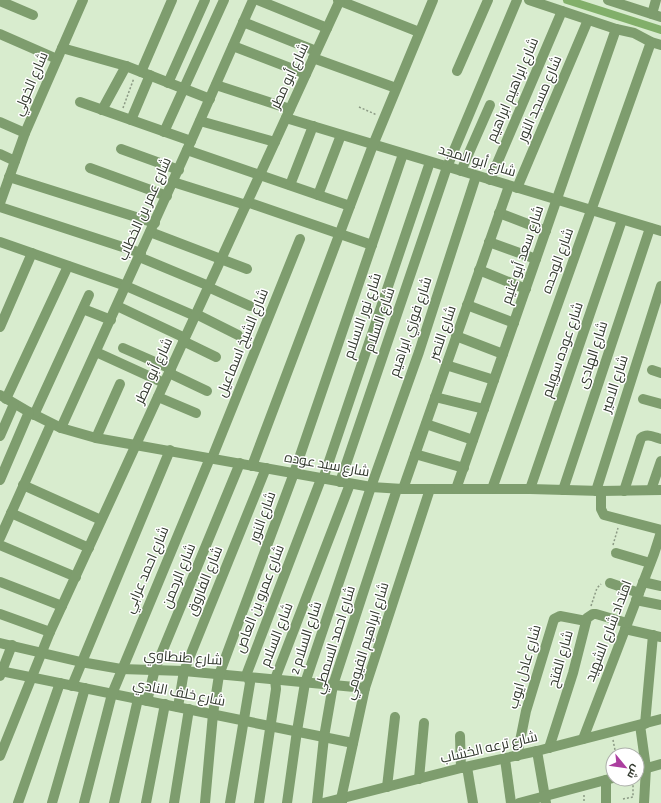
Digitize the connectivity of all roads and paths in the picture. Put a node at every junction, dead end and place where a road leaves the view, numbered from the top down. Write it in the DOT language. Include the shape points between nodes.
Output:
graph roads {
  1 [pos="172,0"];
  2 [pos="205,0"];
  3 [pos="224,0"];
  4 [pos="253,0"];
  5 [pos="258,0"];
  6 [pos="339,0"];
  7 [pos="433,0"];
  8 [pos="488,0"];
  9 [pos="517,0"];
  10 [pos="529,0"];
  11 [pos="608,0"];
  12 [pos="656,0"];
  13 [pos="80,1"];
  14 [pos="0,2"];
  15 [pos="626,3"];
  16 [pos="562,11"];
  17 [pos="33,15"];
  18 [pos="656,15"];
  19 [pos="588,20"];
  20 [pos="243,22"];
  21 [pos="327,28"];
  22 [pos="616,29"];
  23 [pos="420,32"];
  24 [pos="0,34"];
  25 [pos="656,44"];
  26 [pos="233,46"];
  27 [pos="62,48"];
  28 [pos="315,55"];
  29 [pos="57,59"];
  30 [pos="126,66"];
  31 [pos="457,71"];
  32 [pos="143,73"];
  33 [pos="306,74"];
  34 [pos="168,83"];
  35 [pos="216,85"];
  36 [pos="396,88"];
  37 [pos="184,89"];
  38 [pos="210,99"];
  39 [pos="80,102"];
  40 [pos="490,105"];
  41 [pos="359,107"];
  42 [pos="102,110"];
  43 [pos="288,114"];
  44 [pos="120,116"];
  45 [pos="384,118"];
  46 [pos="131,120"];
  47 [pos="200,121"];
  48 [pos="0,122"];
  49 [pos="313,126"];
  50 [pos="164,132"];
  51 [pos="26,133"];
  52 [pos="341,135"];
  53 [pos="275,142"];
  54 [pos="373,144"];
  55 [pos="189,146"];
  56 [pos="121,149"];
  57 [pos="0,154"];
  58 [pos="403,154"];
  59 [pos="15,160"];
  60 [pos="430,162"];
  61 [pos="447,167"];
  62 [pos="90,168"];
  63 [pos="179,170"];
  64 [pos="461,171"];
  65 [pos="260,175"];
  66 [pos="476,176"];
  67 [pos="490,180"];
  68 [pos="5,182"];
  69 [pos="173,182"];
  70 [pos="290,186"];
  71 [pos="513,187"];
  72 [pos="318,195"];
  73 [pos="167,196"];
  74 [pos="556,200"];
  75 [pos="0,203"];
  76 [pos="247,204"];
  77 [pos="350,206"];
  78 [pos="0,207"];
  79 [pos="591,210"];
  80 [pos="499,213"];
  81 [pos="622,220"];
  82 [pos="152,227"];
  83 [pos="650,228"];
  84 [pos="546,231"];
  85 [pos="661,231"];
  86 [pos="339,234"];
  87 [pos="300,239"];
  88 [pos="0,242"];
  89 [pos="489,242"];
  90 [pos="372,245"];
  91 [pos="32,253"];
  92 [pos="140,255"];
  93 [pos="221,259"];
  94 [pos="536,259"];
  95 [pos="68,266"];
  96 [pos="247,269"];
  97 [pos="479,270"];
  98 [pos="126,286"];
  99 [pos="661,286"];
  100 [pos="208,287"];
  101 [pos="526,289"];
  102 [pos="89,295"];
  103 [pos="467,305"];
  104 [pos="117,306"];
  105 [pos="250,306"];
  106 [pos="83,309"];
  107 [pos="195,315"];
  108 [pos="111,320"];
  109 [pos="514,323"];
  110 [pos="0,327"];
  111 [pos="238,336"];
  112 [pos="456,336"];
  113 [pos="184,340"];
  114 [pos="123,348"];
  115 [pos="96,352"];
  116 [pos="503,354"];
  117 [pos="216,358"];
  118 [pos="446,365"];
  119 [pos="170,371"];
  120 [pos="494,380"];
  121 [pos="120,384"];
  122 [pos="164,384"];
  123 [pos="207,391"];
  124 [pos="435,396"];
  125 [pos="158,397"];
  126 [pos="7,399"];
  127 [pos="643,399"];
  128 [pos="661,404"];
  129 [pos="484,410"];
  130 [pos="32,414"];
  131 [pos="196,414"];
  132 [pos="51,424"];
  133 [pos="426,424"];
  134 [pos="61,428"];
  135 [pos="0,436"];
  136 [pos="96,438"];
  137 [pos="661,439"];
  138 [pos="473,440"];
  139 [pos="136,444"];
  140 [pos="170,450"];
  141 [pos="415,454"];
  142 [pos="211,458"];
  143 [pos="661,461"];
  144 [pos="240,463"];
  145 [pos="252,466"];
  146 [pos="266,468"];
  147 [pos="464,468"];
  148 [pos="294,473"];
  149 [pos="322,479"];
  150 [pos="0,480"];
  151 [pos="345,483"];
  152 [pos="23,485"];
  153 [pos="371,487"];
  154 [pos="400,489"];
  155 [pos="430,489"];
  156 [pos="456,489"];
  157 [pos="492,489"];
  158 [pos="530,489"];
  159 [pos="563,490"];
  160 [pos="656,490"];
  161 [pos="598,491"];
  162 [pos="624,491"];
  163 [pos="11,513"];
  164 [pos="101,520"];
  165 [pos="620,520"];
  166 [pos="661,531"];
  167 [pos="0,538"];
  168 [pos="0,544"];
  169 [pos="89,548"];
  170 [pos="616,553"];
  171 [pos="655,558"];
  172 [pos="76,577"];
  173 [pos="0,582"];
  174 [pos="643,582"];
  175 [pos="610,583"];
  176 [pos="661,586"];
  177 [pos="637,596"];
  178 [pos="661,605"];
  179 [pos="62,606"];
  180 [pos="0,614"];
  181 [pos="588,618"];
  182 [pos="626,626"];
  183 [pos="50,632"];
  184 [pos="657,636"];
  185 [pos="0,643"];
  186 [pos="12,645"];
  187 [pos="41,653"];
  188 [pos="82,662"];
  189 [pos="121,669"];
  190 [pos="155,669"];
  191 [pos="184,671"];
  192 [pos="1,673"];
  193 [pos="219,675"];
  194 [pos="31,677"];
  195 [pos="248,677"];
  196 [pos="275,679"];
  197 [pos="60,683"];
  198 [pos="305,683"];
  199 [pos="333,684"];
  200 [pos="72,686"];
  201 [pos="85,688"];
  202 [pos="365,688"];
  203 [pos="112,694"];
  204 [pos="142,700"];
  205 [pos="165,704"];
  206 [pos="178,707"];
  207 [pos="189,709"];
  208 [pos="213,714"];
  209 [pos="395,718"];
  210 [pos="661,719"];
  211 [pos="244,720"];
  212 [pos="424,723"];
  213 [pos="642,724"];
  214 [pos="271,725"];
  215 [pos="297,730"];
  216 [pos="611,732"];
  217 [pos="460,736"];
  218 [pos="324,737"];
  219 [pos="583,739"];
  220 [pos="353,743"];
  221 [pos="614,747"];
  222 [pos="641,747"];
  223 [pos="549,748"];
  224 [pos="537,751"];
  225 [pos="0,756"];
  226 [pos="517,756"];
  227 [pos="505,759"];
  228 [pos="661,764"];
  229 [pos="464,768"];
  230 [pos="645,768"];
  231 [pos="418,779"];
  232 [pos="605,780"];
  233 [pos="387,787"];
  234 [pos="608,787"];
  235 [pos="633,787"];
  236 [pos="643,787"];
  237 [pos="358,799"];
  238 [pos="623,799"];
  239 [pos="545,800"];
  240 [pos="342,801"];
  241 [pos="18,803"];
  242 [pos="52,803"];
  243 [pos="84,803"];
  244 [pos="114,803"];
  245 [pos="146,803"];
  246 [pos="174,803"];
  247 [pos="205,803"];
  248 [pos="230,803"];
  249 [pos="259,803"];
  250 [pos="287,803"];
  251 [pos="317,803"];
  252 [pos="323,803"];
  253 [pos="473,803"];
  254 [pos="511,803"];
  255 [pos="519,803"];
  256 [pos="606,803"];
  257 [pos="644,803"];
  1 -- 32 [label="street"];
  2 -- 34 [label="street"];
  3 -- 37 [label="street"];
  4 -- 20 [label="street, شارع عمر بن الخطاب"];
  5 -- 21 [label="street"];
  6 -- 21 [label="street, شارع أبو مطر"];
  6 -- 23 [label="street"];
  7 -- 23 [label="street"];
  8 -- 31 [label="street"];
  9 -- 61 [label="street, شارع السلام"];
  10 -- 16 [label="street"];
  11 -- 15 [label="street"];
  12 -- 18 [label="street"];
  13 -- 27 [label="street, شارع الخولي"];
  14 -- 17 [label="street"];
  15 -- 18 [label="street"];
  16 -- 19 [label="street"];
  16 -- 67 [label="street, شارع ابراهيم ابراهيم"];
  19 -- 22 [label="street"];
  19 -- 71 [label="street, شارع مسجد النور"];
  20 -- 26 [label="street, شارع عمر بن الخطاب"];
  20 -- 28 [label="street"];
  21 -- 28 [label="street, شارع أبو مطر"];
  22 -- 25 [label="street" via="634,33"];
  22 -- 74 [label="street, شارع سعد أبو غنيم"];
  23 -- 36 [label="street"];
  24 -- 29 [label="street"];
  25 -- 79 [label="street, شارع الوحده"];
  26 -- 33 [label="street"];
  26 -- 35 [label="street, شارع عمر بن الخطاب"];
  27 -- 29 [label="street, شارع الخولي"];
  27 -- 30 [label="street"];
  28 -- 33 [label="street, شارع أبو مطر"];
  28 -- 36 [label="street"];
  29 -- 51 [label="street, شارع الخولي"];
  30 -- 32 [label="street"];
  30 -- 42 [label="street"];
  32 -- 34 [label="street"];
  32 -- 44 [label="path"];
  32 -- 46 [label="street"];
  33 -- 43 [label="street, شارع أبو مطر"];
  34 -- 37 [label="street"];
  35 -- 38 [label="street, شارع عمر بن الخطاب"];
  35 -- 43 [label="street, شارع أبو المجد"];
  36 -- 45 [label="street"];
  37 -- 38 [label="street"];
  37 -- 50 [label="street"];
  38 -- 47 [label="street, شارع عمر بن الخطاب"];
  39 -- 42 [label="street"];
  40 -- 64 [label="street"];
  41 -- 45 [label="path"];
  42 -- 44 [label="street"];
  43 -- 49 [label="street, شارع أبو المجد"];
  43 -- 53 [label="street, شارع أبو مطر"];
  44 -- 46 [label="street"];
  45 -- 54 [label="street"];
  46 -- 50 [label="street"];
  47 -- 53 [label="street"];
  47 -- 55 [label="street, شارع عمر بن الخطاب"];
  48 -- 51 [label="street"];
  49 -- 52 [label="street, شارع أبو المجد"];
  49 -- 70 [label="street"];
  50 -- 55 [label="street"];
  51 -- 59 [label="street, شارع الخولي"];
  52 -- 54 [label="street, شارع أبو المجد"];
  52 -- 72 [label="street"];
  53 -- 65 [label="street, شارع أبو مطر"];
  54 -- 58 [label="street, شارع أبو المجد"];
  54 -- 77 [label="street"];
  55 -- 63 [label="street, شارع عمر بن الخطاب"];
  55 -- 65 [label="street"];
  56 -- 63 [label="street"];
  57 -- 59 [label="street"];
  58 -- 60 [label="street, شارع أبو المجد"];
  58 -- 90 [label="street, شارع النور"];
  59 -- 68 [label="street, شارع الخولي"];
  60 -- 61 [label="street, شارع أبو المجد"];
  60 -- 149 [label="street, شارع نور الاسلام"];
  61 -- 64 [label="street, شارع أبو المجد"];
  61 -- 151 [label="street, شارع السلام"];
  62 -- 73 [label="street"];
  63 -- 69 [label="street, شارع عمر بن الخطاب"];
  64 -- 66 [label="street, شارع أبو المجد"];
  65 -- 70 [label="street"];
  65 -- 76 [label="street, شارع أبو مطر"];
  66 -- 67 [label="street, شارع أبو المجد"];
  66 -- 153 [label="street, شارع فوزي ابراهيم" via="419,352"];
  67 -- 71 [label="street, شارع أبو المجد"];
  68 -- 75 [label="street, شارع الخولي"];
  68 -- 82 [label="street"];
  69 -- 73 [label="street, شارع عمر بن الخطاب"];
  69 -- 76 [label="street"];
  70 -- 72 [label="street"];
  71 -- 74 [label="street, شارع أبو المجد"];
  71 -- 80 [label="street, شارع النصر"];
  72 -- 77 [label="street"];
  73 -- 82 [label="street, شارع عمر بن الخطاب"];
  74 -- 79 [label="street, شارع أبو المجد"];
  74 -- 84 [label="street, شارع سعد أبو غنيم"];
  76 -- 86 [label="street"];
  76 -- 93 [label="street, شارع أبو مطر"];
  77 -- 86 [label="street"];
  78 -- 92 [label="street"];
  79 -- 81 [label="street, شارع أبو المجد"];
  79 -- 157 [label="street, شارع الوحده"];
  80 -- 84 [label="street"];
  80 -- 89 [label="street, شارع النصر"];
  81 -- 83 [label="street, شارع أبو المجد"];
  81 -- 158 [label="street, شارع عوده سويلم"];
  82 -- 92 [label="street, شارع عمر بن الخطاب"];
  82 -- 93 [label="street"];
  83 -- 85 [label="street, شارع أبو المجد"];
  83 -- 159 [label="street, شارع الهادى"];
  84 -- 94 [label="street, شارع سعد أبو غنيم"];
  86 -- 90 [label="street"];
  86 -- 145 [label="street"];
  87 -- 142 [label="street, شارع الشيخ اسماعيل"];
  88 -- 91 [label="street"];
  89 -- 94 [label="street"];
  89 -- 97 [label="street, شارع النصر"];
  90 -- 148 [label="street, شارع النور"];
  91 -- 95 [label="street"];
  91 -- 110 [label="street"];
  92 -- 98 [label="street, شارع عمر بن الخطاب"];
  92 -- 100 [label="street"];
  93 -- 96 [label="street"];
  93 -- 100 [label="street, شارع أبو مطر"];
  94 -- 101 [label="street, شارع سعد أبو غنيم"];
  95 -- 98 [label="street"];
  95 -- 126 [label="street"];
  97 -- 101 [label="street"];
  97 -- 103 [label="street, شارع النصر"];
  98 -- 104 [label="street, شارع عمر بن الخطاب"];
  98 -- 107 [label="street"];
  99 -- 161 [label="street, شارع الامير"];
  100 -- 105 [label="street"];
  100 -- 107 [label="street, شارع أبو مطر"];
  101 -- 109 [label="street, شارع سعد أبو غنيم"];
  102 -- 106 [label="street"];
  103 -- 109 [label="street"];
  103 -- 112 [label="street, شارع النصر"];
  104 -- 108 [label="street, شارع عمر بن الخطاب"];
  104 -- 113 [label="street"];
  106 -- 108 [label="street"];
  106 -- 130 [label="street"];
  107 -- 111 [label="street"];
  107 -- 113 [label="street, شارع أبو مطر"];
  108 -- 115 [label="street, شارع عمر بن الخطاب"];
  109 -- 116 [label="street, شارع سعد أبو غنيم"];
  112 -- 116 [label="street"];
  112 -- 118 [label="street, شارع النصر"];
  113 -- 117 [label="street"];
  113 -- 119 [label="street, شارع أبو مطر"];
  114 -- 119 [label="street"];
  115 -- 122 [label="street"];
  115 -- 134 [label="street, شارع عمر بن الخطاب"];
  116 -- 120 [label="street, شارع سعد أبو غنيم"];
  118 -- 120 [label="street"];
  118 -- 124 [label="street, شارع النصر"];
  119 -- 122 [label="street, شارع أبو مطر"];
  119 -- 123 [label="street"];
  120 -- 129 [label="street, شارع سعد أبو غنيم"];
  121 -- 136 [label="street"];
  122 -- 125 [label="street, شارع أبو مطر"];
  124 -- 129 [label="street"];
  124 -- 133 [label="street, شارع النصر"];
  125 -- 131 [label="street"];
  125 -- 139 [label="street, شارع أبو مطر"];
  126 -- 130 [label="street, شارع سيد عوده"];
  126 -- 135 [label="street"];
  127 -- 128 [label="street"];
  129 -- 138 [label="street, شارع سعد أبو غنيم"];
  130 -- 132 [label="street, شارع سيد عوده"];
  130 -- 150 [label="street"];
  132 -- 134 [label="street, شارع سيد عوده"];
  132 -- 152 [label="street"];
  133 -- 138 [label="street"];
  133 -- 141 [label="street, شارع النصر"];
  134 -- 136 [label="street, شارع سيد عوده"];
  136 -- 139 [label="street, شارع سيد عوده"];
  137 -- 162 [label="street" via="648,435 641,438"];
  138 -- 147 [label="street, شارع سعد أبو غنيم"];
  139 -- 140 [label="street, شارع سيد عوده"];
  139 -- 164 [label="street, شارع أبو مطر"];
  140 -- 142 [label="street, شارع سيد عوده"];
  140 -- 188 [label="street"];
  141 -- 147 [label="street"];
  141 -- 154 [label="street, شارع النصر"];
  142 -- 144 [label="street, شارع سيد عوده"];
  142 -- 189 [label="street, شارع احمد عرابي"];
  143 -- 160 [label="street"];
  144 -- 145 [label="street, شارع سيد عوده"];
  144 -- 190 [label="street, شارع الرحمن"];
  145 -- 146 [label="street, شارع سيد عوده"];
  146 -- 148 [label="street, شارع سيد عوده"];
  146 -- 191 [label="street, شارع الفاروق"];
  147 -- 156 [label="street, شارع سعد أبو غنيم"];
  148 -- 149 [label="street, شارع سيد عوده"];
  148 -- 193 [label="street, شارع النور"];
  149 -- 151 [label="street, شارع سيد عوده"];
  149 -- 195 [label="street, شارع عمرو بن العاص" via="247,673"];
  151 -- 153 [label="street, شارع سيد عوده"];
  151 -- 196 [label="street, شارع السلام"];
  152 -- 163 [label="street"];
  152 -- 164 [label="street"];
  153 -- 154 [label="street, شارع سيد عوده"];
  153 -- 198 [label="street, شارع السلام 2"];
  154 -- 155 [label="street, شارع سيد عوده"];
  154 -- 199 [label="street, شارع احمد السمطي"];
  155 -- 156 [label="street, شارع سيد عوده"];
  155 -- 202 [label="street, شارع ابراهيم الفيومي"];
  156 -- 157 [label="street, شارع سيد عوده"];
  157 -- 158 [label="street, شارع سيد عوده"];
  158 -- 159 [label="street, شارع سيد عوده"];
  159 -- 161 [label="street, شارع سيد عوده"];
  160 -- 162 [label="street, شارع سيد عوده"];
  161 -- 162 [label="street, شارع سيد عوده"];
  161 -- 165 [label="street, شارع الامير" via="602,514"];
  163 -- 167 [label="street"];
  163 -- 169 [label="street"];
  164 -- 169 [label="street, شارع أبو مطر"];
  165 -- 166 [label="street"];
  165 -- 170 [label="path" via="612,548"];
  166 -- 171 [label="street, امتداد شارع الشهيد"];
  168 -- 172 [label="street"];
  169 -- 172 [label="street, شارع أبو مطر"];
  170 -- 171 [label="street"];
  171 -- 174 [label="street, امتداد شارع الشهيد"];
  172 -- 179 [label="street, شارع أبو مطر"];
  173 -- 179 [label="street"];
  174 -- 176 [label="street"];
  174 -- 177 [label="street, امتداد شارع الشهيد"];
  175 -- 177 [label="street"];
  175 -- 181 [label="path" via="601,584 597,588"];
  177 -- 178 [label="street"];
  177 -- 182 [label="street, امتداد شارع الشهيد"];
  179 -- 183 [label="street, شارع أبو مطر"];
  180 -- 183 [label="street"];
  181 -- 182 [label="street" via="596,614"];
  181 -- 223 [label="street, شارع الفتح"];
  181 -- 226 [label="street, شارع عادل ايوب" via="560,616 554,619 526,711"];
  182 -- 184 [label="street"];
  182 -- 219 [label="street, امتداد شارع الشهيد"];
  183 -- 187 [label="street, شارع أبو مطر"];
  184 -- 213 [label="street"];
  185 -- 186 [label="street, شارع طنطاوي"];
  186 -- 187 [label="street, شارع طنطاوي"];
  186 -- 192 [label="street"];
  187 -- 188 [label="street, شارع طنطاوي"];
  187 -- 194 [label="street, شارع أبو مطر"];
  188 -- 189 [label="street, شارع طنطاوي"];
  188 -- 200 [label="street"];
  189 -- 190 [label="street, شارع طنطاوي"];
  189 -- 203 [label="street, شارع احمد عرابي"];
  190 -- 191 [label="street, شارع طنطاوي"];
  190 -- 204 [label="street, شارع الرحمن"];
  191 -- 193 [label="street, شارع طنطاوي"];
  191 -- 206 [label="street, شارع الفاروق"];
  192 -- 194 [label="street, شارع خلف النادي"];
  193 -- 195 [label="street, شارع طنطاوي"];
  193 -- 208 [label="street, شارع النور"];
  194 -- 197 [label="street, شارع خلف النادي"];
  194 -- 225 [label="street, شارع أبو مطر"];
  195 -- 196 [label="street, شارع طنطاوي"];
  195 -- 211 [label="street, شارع عمرو بن العاص" via="250,683"];
  196 -- 198 [label="street, شارع طنطاوي"];
  196 -- 214 [label="street, شارع السلام"];
  197 -- 200 [label="street, شارع خلف النادي"];
  197 -- 241 [label="street"];
  198 -- 199 [label="street, شارع طنطاوي"];
  198 -- 215 [label="street, شارع السلام 2"];
  199 -- 202 [label="street, شارع طنطاوي"];
  199 -- 218 [label="street, شارع احمد السمطي"];
  200 -- 201 [label="street, شارع خلف النادي"];
  201 -- 203 [label="street, شارع خلف النادي"];
  201 -- 242 [label="street"];
  202 -- 220 [label="street, شارع ابراهيم الفيومي"];
  203 -- 204 [label="street, شارع خلف النادي"];
  203 -- 243 [label="street, شارع احمد عرابي"];
  204 -- 205 [label="street, شارع خلف النادي"];
  204 -- 244 [label="street, شارع الرحمن"];
  205 -- 206 [label="street, شارع خلف النادي"];
  205 -- 245 [label="street"];
  206 -- 207 [label="street, شارع خلف النادي"];
  207 -- 208 [label="street, شارع خلف النادي"];
  207 -- 246 [label="street"];
  208 -- 211 [label="street, شارع خلف النادي"];
  208 -- 247 [label="street, شارع النور"];
  209 -- 233 [label="street"];
  210 -- 213 [label="street, شارع ترعه الخشاب"];
  211 -- 214 [label="street, شارع خلف النادي"];
  211 -- 248 [label="street, شارع عمرو بن العاص"];
  212 -- 231 [label="street"];
  213 -- 216 [label="street, شارع ترعه الخشاب"];
  213 -- 222 [label="street"];
  214 -- 215 [label="street, شارع خلف النادي"];
  214 -- 249 [label="street, شارع السلام"];
  215 -- 218 [label="street, شارع خلف النادي"];
  215 -- 250 [label="street, شارع السلام 2"];
  216 -- 219 [label="street, شارع ترعه الخشاب"];
  216 -- 221 [label="path"];
  217 -- 229 [label="street"];
  218 -- 220 [label="street, شارع خلف النادي"];
  218 -- 251 [label="street, شارع احمد السمطي"];
  219 -- 223 [label="street, شارع ترعه الخشاب"];
  220 -- 240 [label="street, شارع ابراهيم الفيومي"];
  223 -- 224 [label="street, شارع ترعه الخشاب"];
  224 -- 226 [label="street, شارع ترعه الخشاب"];
  224 -- 239 [label="street"];
  226 -- 227 [label="street, شارع ترعه الخشاب"];
  227 -- 229 [label="street, شارع ترعه الخشاب"];
  227 -- 254 [label="street"];
  228 -- 230 [label="street"];
  229 -- 231 [label="street, شارع ترعه الخشاب"];
  229 -- 253 [label="street"];
  231 -- 233 [label="street, شارع ترعه الخشاب"];
  232 -- 239 [label="street"];
  233 -- 237 [label="street, شارع ترعه الخشاب"];
  234 -- 256 [label="street"];
  235 -- 238 [label="path" via="632,797"];
  236 -- 257 [label="street"];
  237 -- 240 [label="street, شارع ترعه الخشاب"];
  239 -- 255 [label="street"];
  240 -- 252 [label="street, شارع ترعه الخشاب"];
}
